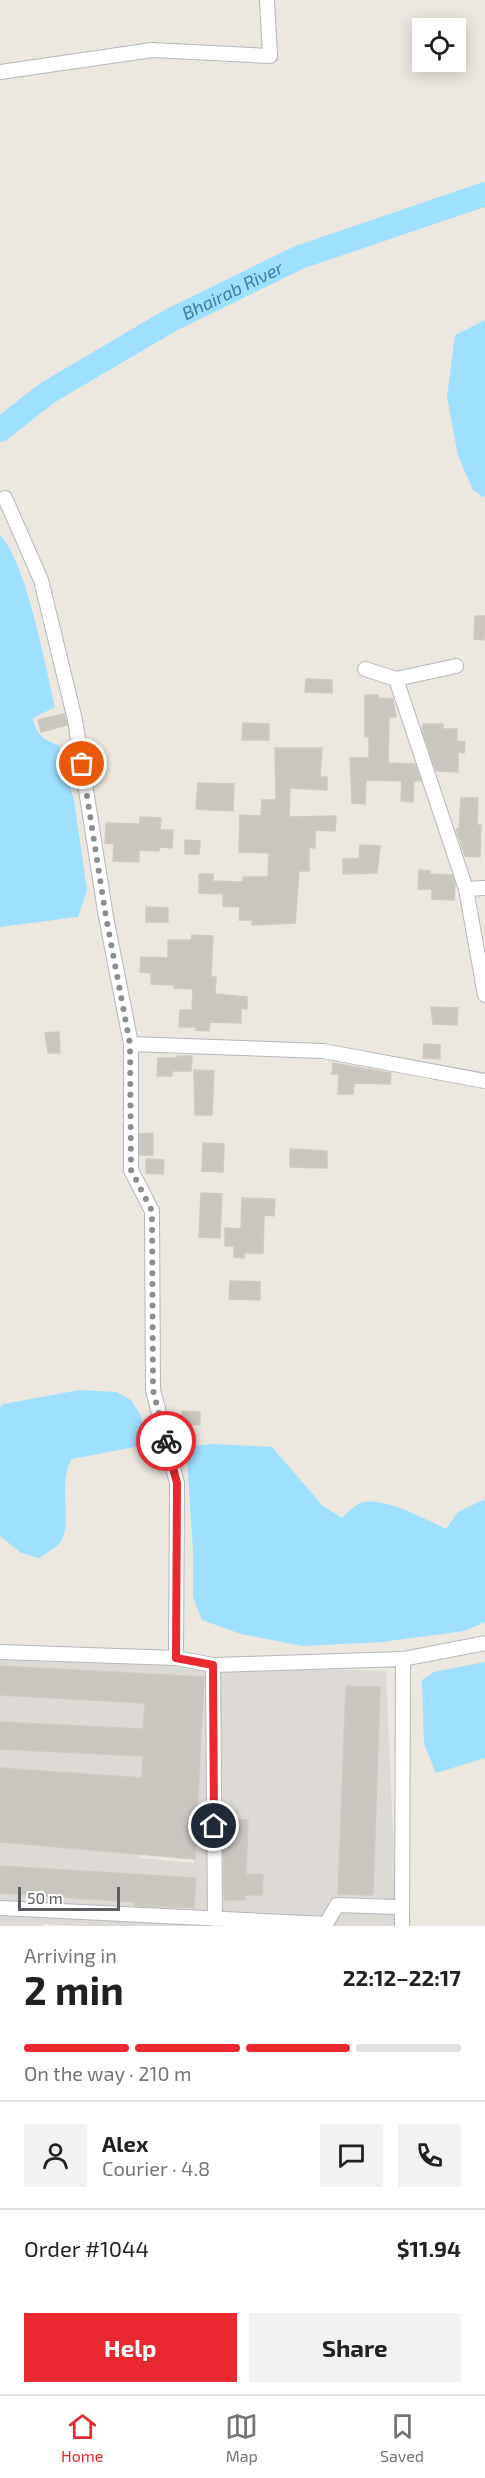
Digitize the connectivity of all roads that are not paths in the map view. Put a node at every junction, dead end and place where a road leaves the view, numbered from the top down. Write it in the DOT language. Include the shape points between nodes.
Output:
graph roads {
  1 [pos="267,0"];
  2 [pos="0,72"];
  3 [pos="4,498"];
  4 [pos="456,666"];
  5 [pos="365,669"];
  6 [pos="396,679"];
  7 [pos="485,888"];
  8 [pos="466,889"];
  9 [pos="485,995"];
  10 [pos="130,1044"];
  11 [pos="485,1081"];
  12 [pos="485,1643"];
  13 [pos="0,1652"];
  14 [pos="176,1658"];
  15 [pos="403,1659"];
  16 [pos="213,1665"];
  17 [pos="396,1907"];
  18 [pos="0,1908"];
  19 [pos="215,1918"];
  20 [pos="402,1926"];
  1 -- 2 [label="street" via="270,56 152,50"];
  3 -- 10 [label="street" via="41,580 75,720"];
  4 -- 6 [label="street"];
  5 -- 6 [label="street"];
  6 -- 8 [label="street"];
  7 -- 8 [label="street"];
  8 -- 9 [label="street"];
  10 -- 11 [label="street" via="323,1051"];
  10 -- 14 [label="street" via="131,1170 152,1211 153,1390 177,1483"];
  12 -- 15 [label="street"];
  13 -- 14 [label="street"];
  14 -- 16 [label="street"];
  15 -- 16 [label="street"];
  15 -- 20 [label="street"];
  16 -- 19 [label="street"];
  17 -- 19 [label="street" via="337,1905 326,1924"];
  18 -- 19 [label="street"];
}
